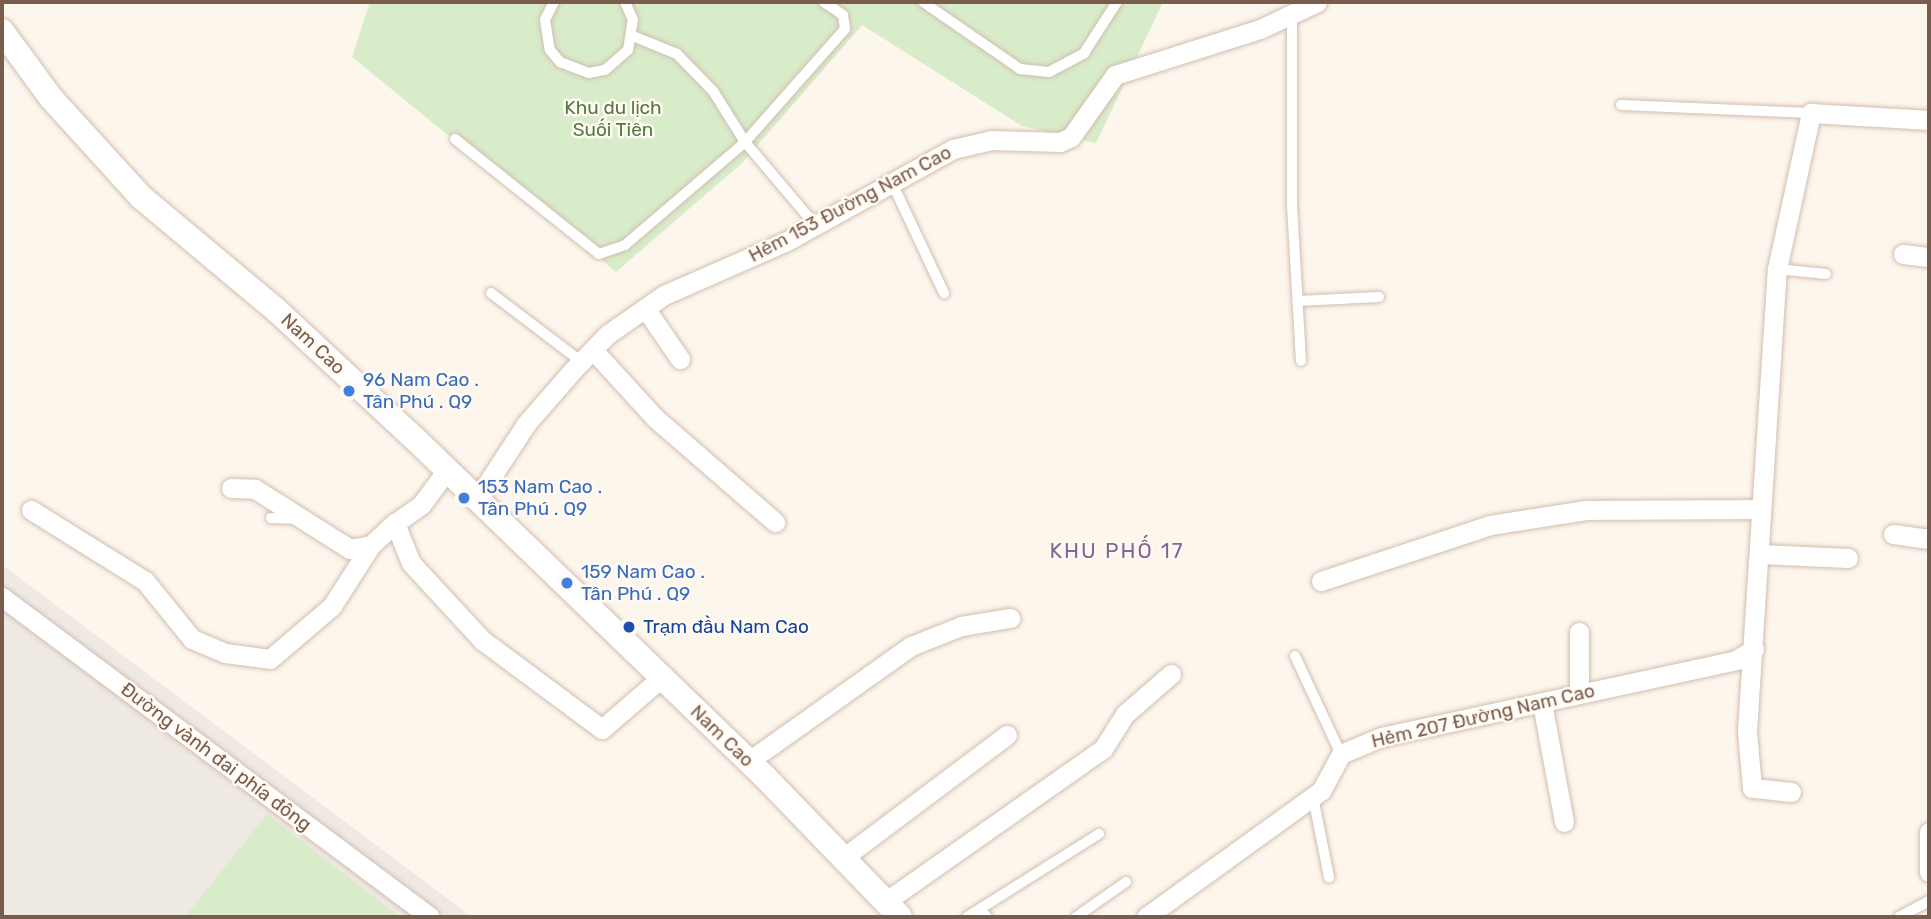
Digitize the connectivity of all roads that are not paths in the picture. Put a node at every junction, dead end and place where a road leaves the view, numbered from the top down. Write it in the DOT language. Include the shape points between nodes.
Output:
graph roads {
  1 [pos="554,2"];
  2 [pos="625,2"];
  3 [pos="824,2"];
  4 [pos="923,2"];
  5 [pos="1117,2"];
  6 [pos="1317,2"];
  7 [pos="1292,14"];
  8 [pos="2,31"];
  9 [pos="633,36"];
  10 [pos="1621,105"];
  11 [pos="1811,113"];
  12 [pos="1929,120"];
  13 [pos="455,139"];
  14 [pos="745,142"];
  15 [pos="892,183"];
  16 [pos="816,226"];
  17 [pos="1903,254"];
  18 [pos="1929,257"];
  19 [pos="1777,269"];
  20 [pos="1826,274"];
  21 [pos="491,293"];
  22 [pos="944,293"];
  23 [pos="1379,297"];
  24 [pos="1298,300"];
  25 [pos="646,308"];
  26 [pos="587,356"];
  27 [pos="680,359"];
  28 [pos="1301,361"];
  29 [pos="447,470"];
  30 [pos="231,488"];
  31 [pos="477,499"];
  32 [pos="1757,509"];
  33 [pos="31,510"];
  34 [pos="271,518"];
  35 [pos="301,520"];
  36 [pos="775,522"];
  37 [pos="395,523"];
  38 [pos="1893,534"];
  39 [pos="1929,539"];
  40 [pos="371,545"];
  41 [pos="1760,554"];
  42 [pos="1849,558"];
  43 [pos="1321,581"];
  44 [pos="2,597"];
  45 [pos="1010,618"];
  46 [pos="1579,632"];
  47 [pos="1754,649"];
  48 [pos="1295,656"];
  49 [pos="1171,674"];
  50 [pos="662,677"];
  51 [pos="1579,693"];
  52 [pos="1542,703"];
  53 [pos="1007,734"];
  54 [pos="1341,754"];
  55 [pos="749,761"];
  56 [pos="1791,792"];
  57 [pos="1313,797"];
  58 [pos="1564,822"];
  59 [pos="1929,832"];
  60 [pos="1099,834"];
  61 [pos="843,858"];
  62 [pos="1929,872"];
  63 [pos="1329,877"];
  64 [pos="1126,881"];
  65 [pos="1929,901"];
  66 [pos="892,909"];
  67 [pos="984,913"];
  68 [pos="429,917"];
  69 [pos="967,917"];
  70 [pos="1076,917"];
  71 [pos="1146,917"];
  72 [pos="1899,917"];
  1 -- 9 [label="lane" via="545,36 555,56 574,70 611,66 628,50"];
  2 -- 9 [label="lane"];
  3 -- 14 [label="lane" via="843,15 845,29"];
  4 -- 5 [label="lane" via="1020,69 1049,72 1084,53"];
  6 -- 7 [label="street, Hẻm 153 Đường Nam Cao"];
  7 -- 15 [label="street, Hẻm 153 Đường Nam Cao" via="1182,57 1115,75 1070,137 1060,142 991,140 953,149"];
  7 -- 24 [label="lane"];
  8 -- 29 [label="street, Nam Cao" via="51,98 141,197 275,309"];
  9 -- 14 [label="lane" via="677,54 713,91"];
  10 -- 11 [label="lane"];
  11 -- 12 [label="street"];
  11 -- 19 [label="street"];
  13 -- 14 [label="lane" via="599,254 625,245"];
  14 -- 16 [label="lane"];
  15 -- 16 [label="street, Hẻm 153 Đường Nam Cao"];
  15 -- 22 [label="lane"];
  16 -- 25 [label="street, Hẻm 153 Đường Nam Cao"];
  17 -- 18 [label="street"];
  19 -- 20 [label="lane"];
  19 -- 32 [label="street"];
  21 -- 26 [label="lane"];
  23 -- 24 [label="lane"];
  24 -- 28 [label="lane"];
  25 -- 26 [label="street, Hẻm 153 Đường Nam Cao"];
  25 -- 27 [label="street"];
  26 -- 31 [label="street, Hẻm 153 Đường Nam Cao" via="526,424"];
  26 -- 36 [label="street"];
  29 -- 31 [label="street, Nam Cao"];
  29 -- 37 [label="street" via="421,505"];
  30 -- 35 [label="street" via="255,489"];
  31 -- 50 [label="street, Nam Cao"];
  32 -- 41 [label="street"];
  32 -- 43 [label="street" via="1586,510 1490,525"];
  33 -- 40 [label="street" via="145,581 192,639 225,653 270,659 332,606"];
  34 -- 35 [label="lane"];
  35 -- 40 [label="street" via="350,549"];
  37 -- 40 [label="street"];
  37 -- 50 [label="street" via="411,563 482,640 602,729"];
  38 -- 39 [label="street"];
  41 -- 42 [label="street"];
  41 -- 47 [label="street"];
  44 -- 68 [label="street, Đường vành đai phía đông"];
  45 -- 55 [label="street" via="961,626 911,646"];
  46 -- 51 [label="street"];
  47 -- 51 [label="street, Hẻm 207 Đường Nam Cao" via="1736,660"];
  47 -- 56 [label="street" via="1746,688 1749,782 1758,792"];
  48 -- 54 [label="lane"];
  49 -- 66 [label="street" via="1125,714 1103,749"];
  50 -- 55 [label="street, Nam Cao"];
  51 -- 52 [label="street, Hẻm 207 Đường Nam Cao"];
  52 -- 54 [label="street, Hẻm 207 Đường Nam Cao" via="1381,737"];
  52 -- 58 [label="street"];
  53 -- 61 [label="street"];
  54 -- 57 [label="street"];
  55 -- 61 [label="street, Nam Cao"];
  57 -- 63 [label="lane"];
  57 -- 71 [label="street"];
  59 -- 62 [label="street"];
  60 -- 67 [label="lane"];
  61 -- 66 [label="street, Nam Cao"];
  64 -- 70 [label="lane"];
  65 -- 72 [label="lane"];
  67 -- 69 [label="lane"];
}
